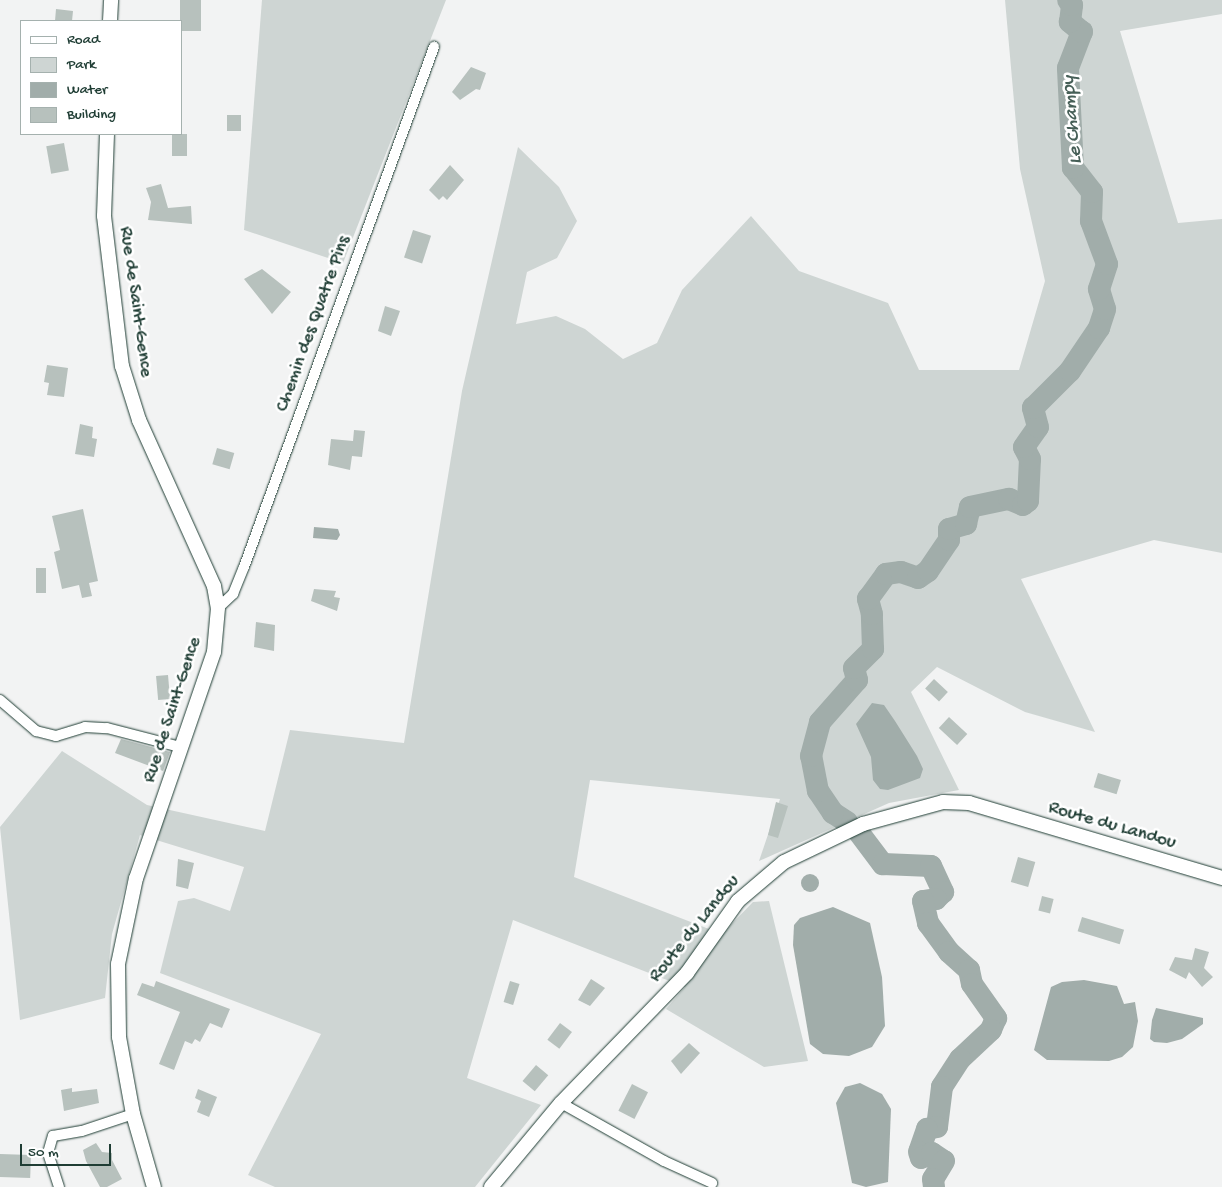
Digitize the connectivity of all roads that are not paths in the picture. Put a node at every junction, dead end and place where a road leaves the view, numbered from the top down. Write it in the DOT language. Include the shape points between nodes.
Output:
graph roads {
  1 [pos="110,0"];
  2 [pos="110,20"];
  3 [pos="434,47"];
  4 [pos="107,135"];
  5 [pos="218,608"];
  6 [pos="0,700"];
  7 [pos="180,747"];
  8 [pos="1222,878"];
  9 [pos="561,1103"];
  10 [pos="133,1114"];
  11 [pos="712,1183"];
  12 [pos="59,1187"];
  13 [pos="154,1187"];
  14 [pos="491,1187"];
  1 -- 2 [label="street"];
  3 -- 5 [label="street, Chemin des Quatre Pins" via="244,567 233,594"];
  4 -- 5 [label="street, Rue de Saint-Gence" via="104,216 122,366 139,420 214,586"];
  5 -- 7 [label="street, Rue de Saint-Gence" via="214,652"];
  6 -- 7 [label="street" via="36,731 56,736 85,727 107,728"];
  7 -- 10 [label="street, Rue de Saint-Gence" via="136,878 118,964 119,1037"];
  8 -- 9 [label="street, Route du Landou" via="969,803 943,802 895,812 808,848 762,879 738,901 687,973"];
  9 -- 11 [label="street" via="664,1161"];
  9 -- 14 [label="street, Route du Landou"];
  10 -- 12 [label="street" via="82,1131 53,1136 48,1153"];
  10 -- 13 [label="street, Rue de Saint-Gence"];
}
